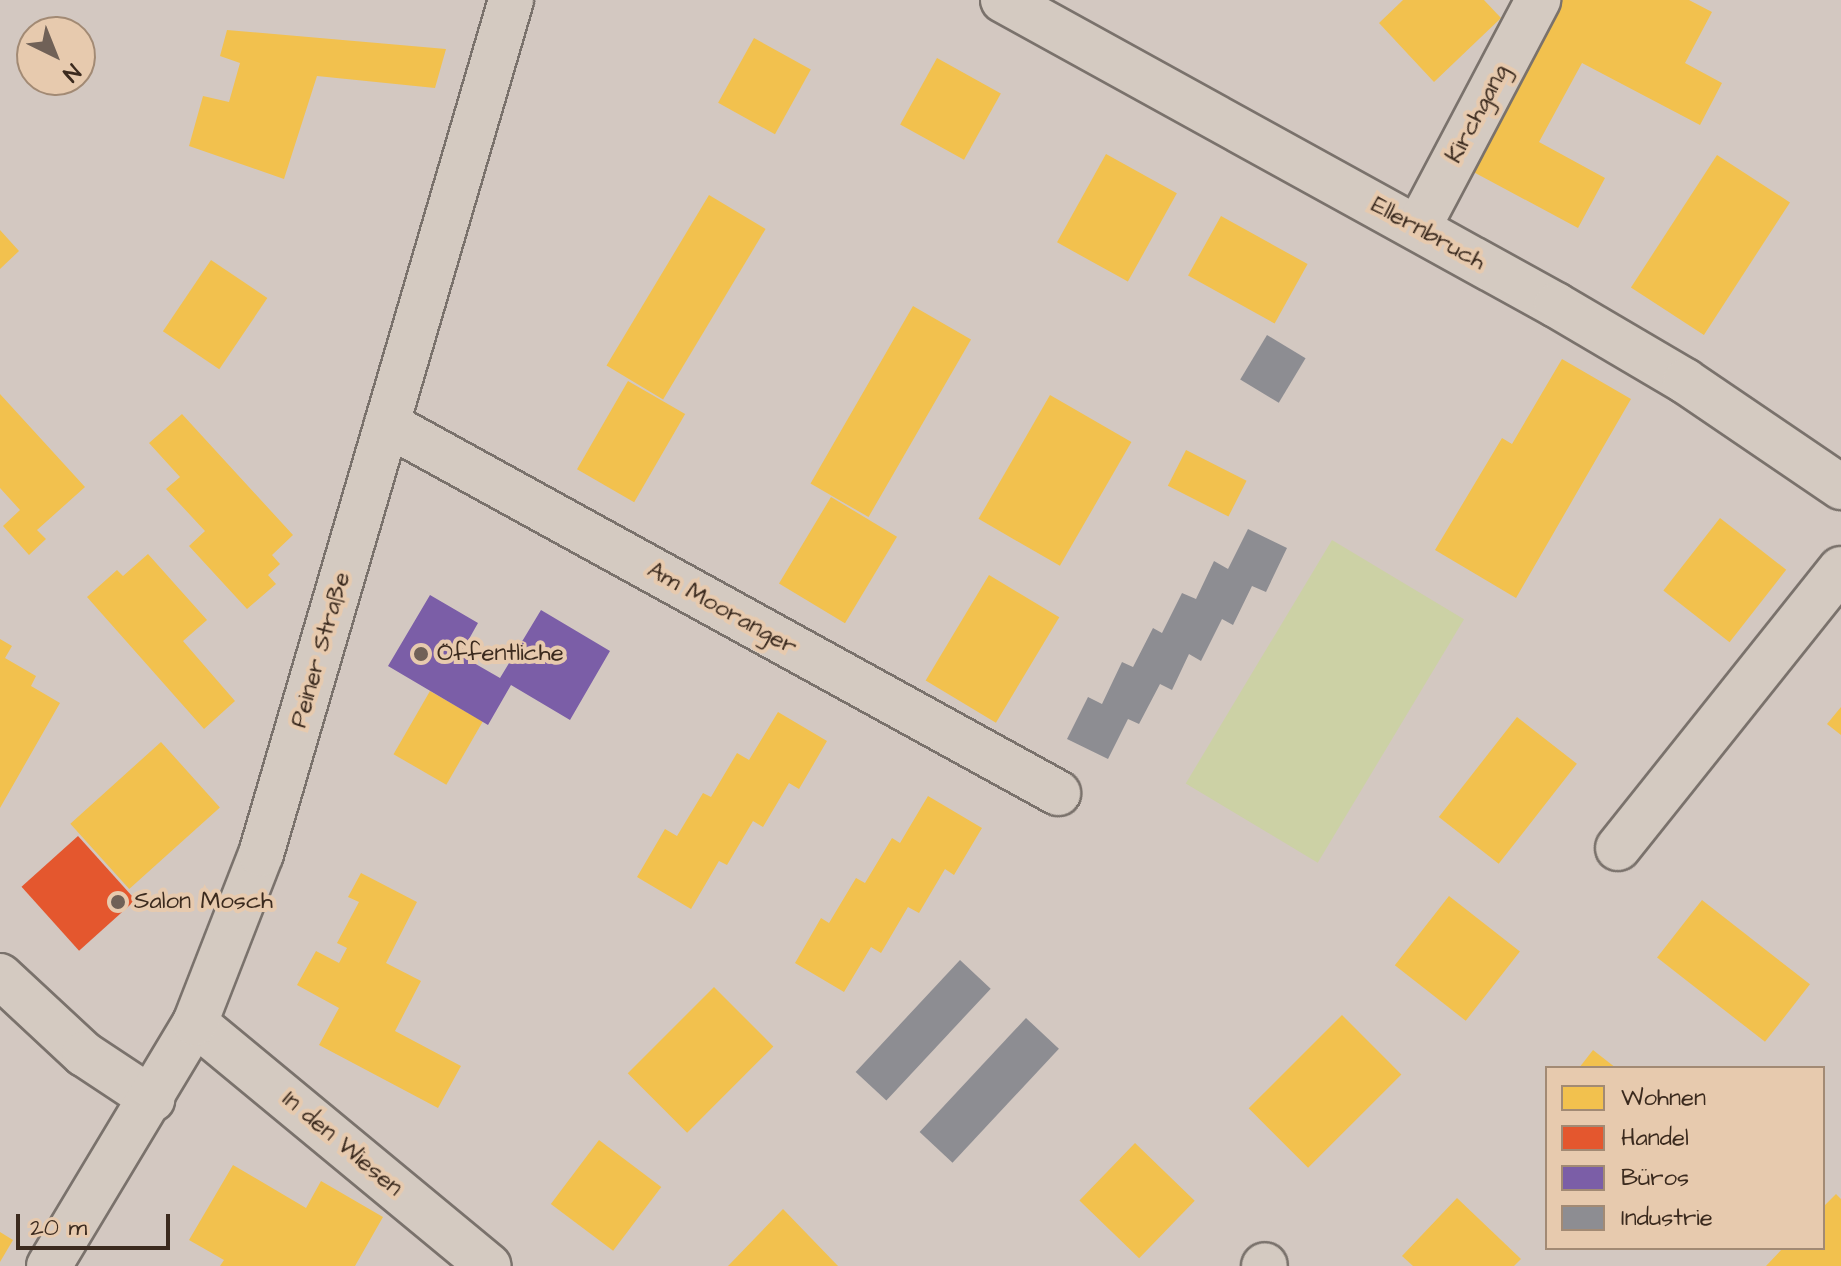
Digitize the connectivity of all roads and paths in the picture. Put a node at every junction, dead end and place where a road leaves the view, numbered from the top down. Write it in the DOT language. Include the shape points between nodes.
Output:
graph roads {
  1 [pos="511,0"];
  2 [pos="1003,0"];
  3 [pos="1538,0"];
  4 [pos="1418,228"];
  5 [pos="387,424"];
  6 [pos="1841,487"];
  7 [pos="1841,569"];
  8 [pos="1058,793"];
  9 [pos="1618,848"];
  10 [pos="0,976"];
  11 [pos="195,1023"];
  12 [pos="152,1099"];
  13 [pos="49,1266"];
  14 [pos="489,1266"];
  1 -- 5 [label="street, Peiner Straße"];
  2 -- 4 [label="street, Ellernbruch"];
  3 -- 4 [label="street, Kirchgang"];
  4 -- 6 [label="street, Ellernbruch" via="1685,381"];
  5 -- 8 [label="street, Am Mooranger"];
  5 -- 11 [label="street, Peiner Straße" via="261,854"];
  7 -- 9 [label="street"];
  10 -- 12 [label="street" via="84,1054"];
  11 -- 12 [label="street, Peiner Straße"];
  11 -- 14 [label="street, In den Wiesen"];
  12 -- 13 [label="street, Peiner Straße"];
}
